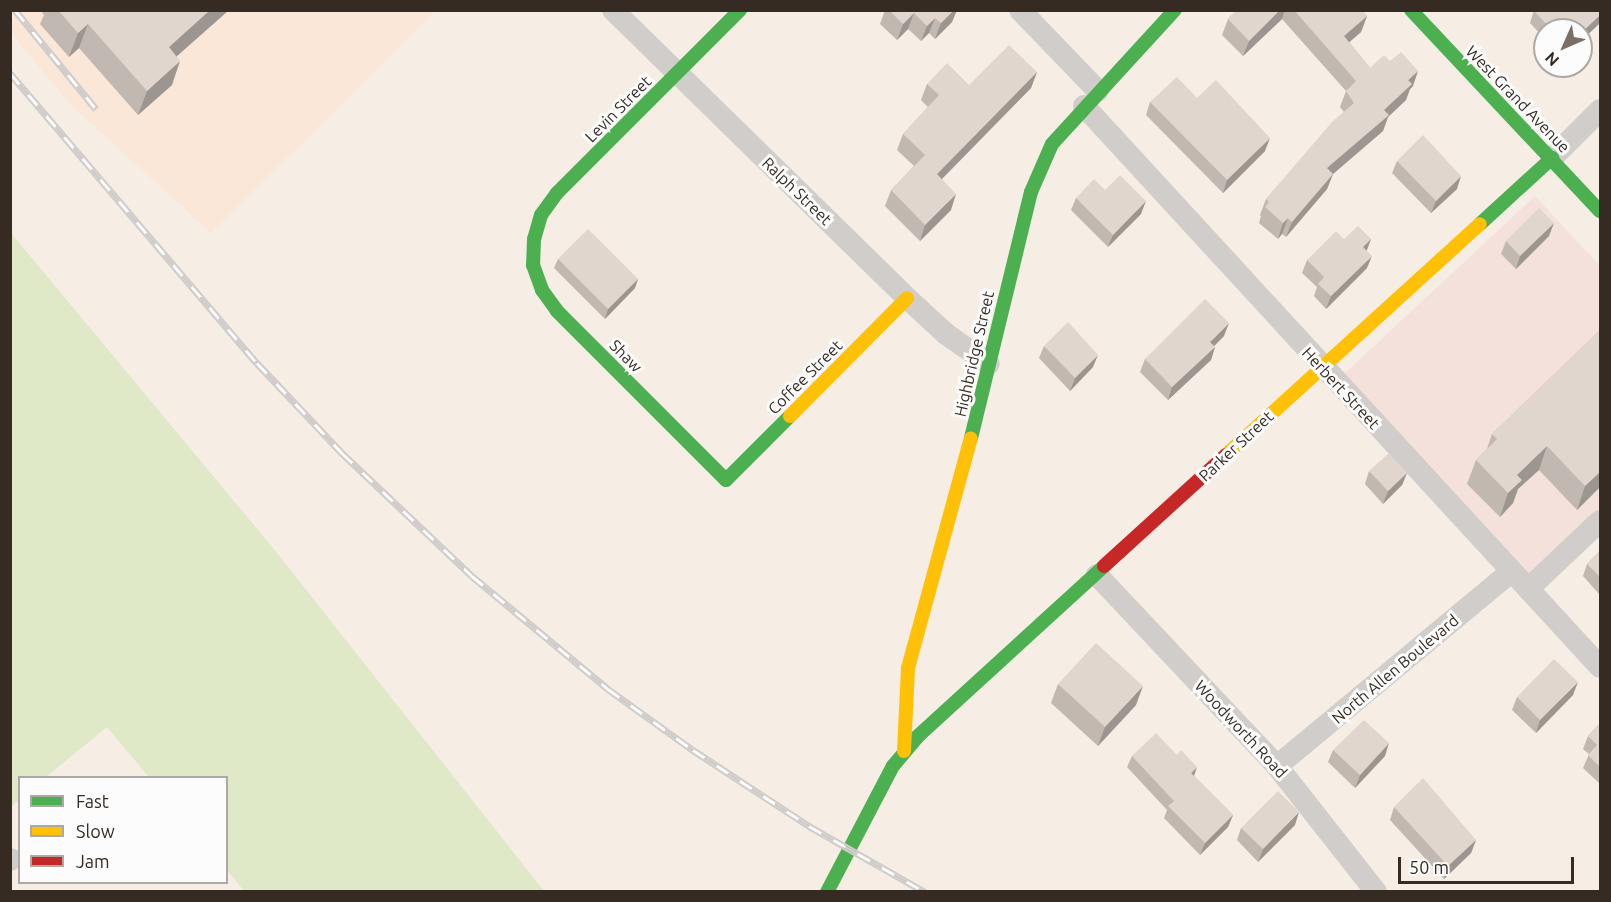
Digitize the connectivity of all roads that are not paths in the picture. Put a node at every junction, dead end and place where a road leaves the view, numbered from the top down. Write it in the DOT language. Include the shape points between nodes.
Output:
graph roads {
  1 [pos="613,10"];
  2 [pos="740,10"];
  3 [pos="1020,10"];
  4 [pos="1174,10"];
  5 [pos="1411,10"];
  6 [pos="676,74"];
  7 [pos="1091,99"];
  8 [pos="1600,110"];
  9 [pos="1552,158"];
  10 [pos="1600,211"];
  11 [pos="534,239"];
  12 [pos="907,297"];
  13 [pos="989,364"];
  14 [pos="1322,367"];
  15 [pos="726,480"];
  16 [pos="1600,521"];
  17 [pos="1512,571"];
  18 [pos="1097,575"];
  19 [pos="1528,589"];
  20 [pos="1600,667"];
  21 [pos="904,751"];
  22 [pos="1277,766"];
  23 [pos="827,891"];
  24 [pos="1376,891"];
  1 -- 6 [label="street, Ralph Street"];
  2 -- 6 [label="main road, Levin Street"];
  3 -- 7 [label="street, Herbert Street"];
  4 -- 7 [label="main road, Highbridge Street"];
  5 -- 9 [label="main road, West Grand Avenue"];
  6 -- 11 [label="main road, Levin Street" via="556,193 541,214"];
  6 -- 12 [label="street, Ralph Street"];
  7 -- 13 [label="main road, Highbridge Street" via="1052,144 1031,192"];
  7 -- 14 [label="street, Herbert Street"];
  8 -- 9 [label="street, Parker Street"];
  9 -- 10 [label="main road, West Grand Avenue"];
  9 -- 14 [label="main road, Parker Street"];
  11 -- 15 [label="main road, Shaw" via="533,265 542,290 557,311"];
  12 -- 13 [label="street, Ralph Street" via="946,333"];
  12 -- 15 [label="main road, Coffee Street"];
  13 -- 21 [label="main road, Highbridge Street" via="948,530 908,668"];
  14 -- 17 [label="street, Herbert Street"];
  14 -- 18 [label="main road, Parker Street"];
  16 -- 19 [label="street"];
  17 -- 19 [label="street, Herbert Street"];
  17 -- 22 [label="street, North Allen Boulevard"];
  18 -- 21 [label="main road, Parker Street"];
  18 -- 22 [label="street, Woodworth Road"];
  19 -- 20 [label="street, Herbert Street"];
  21 -- 23 [label="main road, Parker Street"];
  22 -- 24 [label="street, Woodworth Road"];
}
